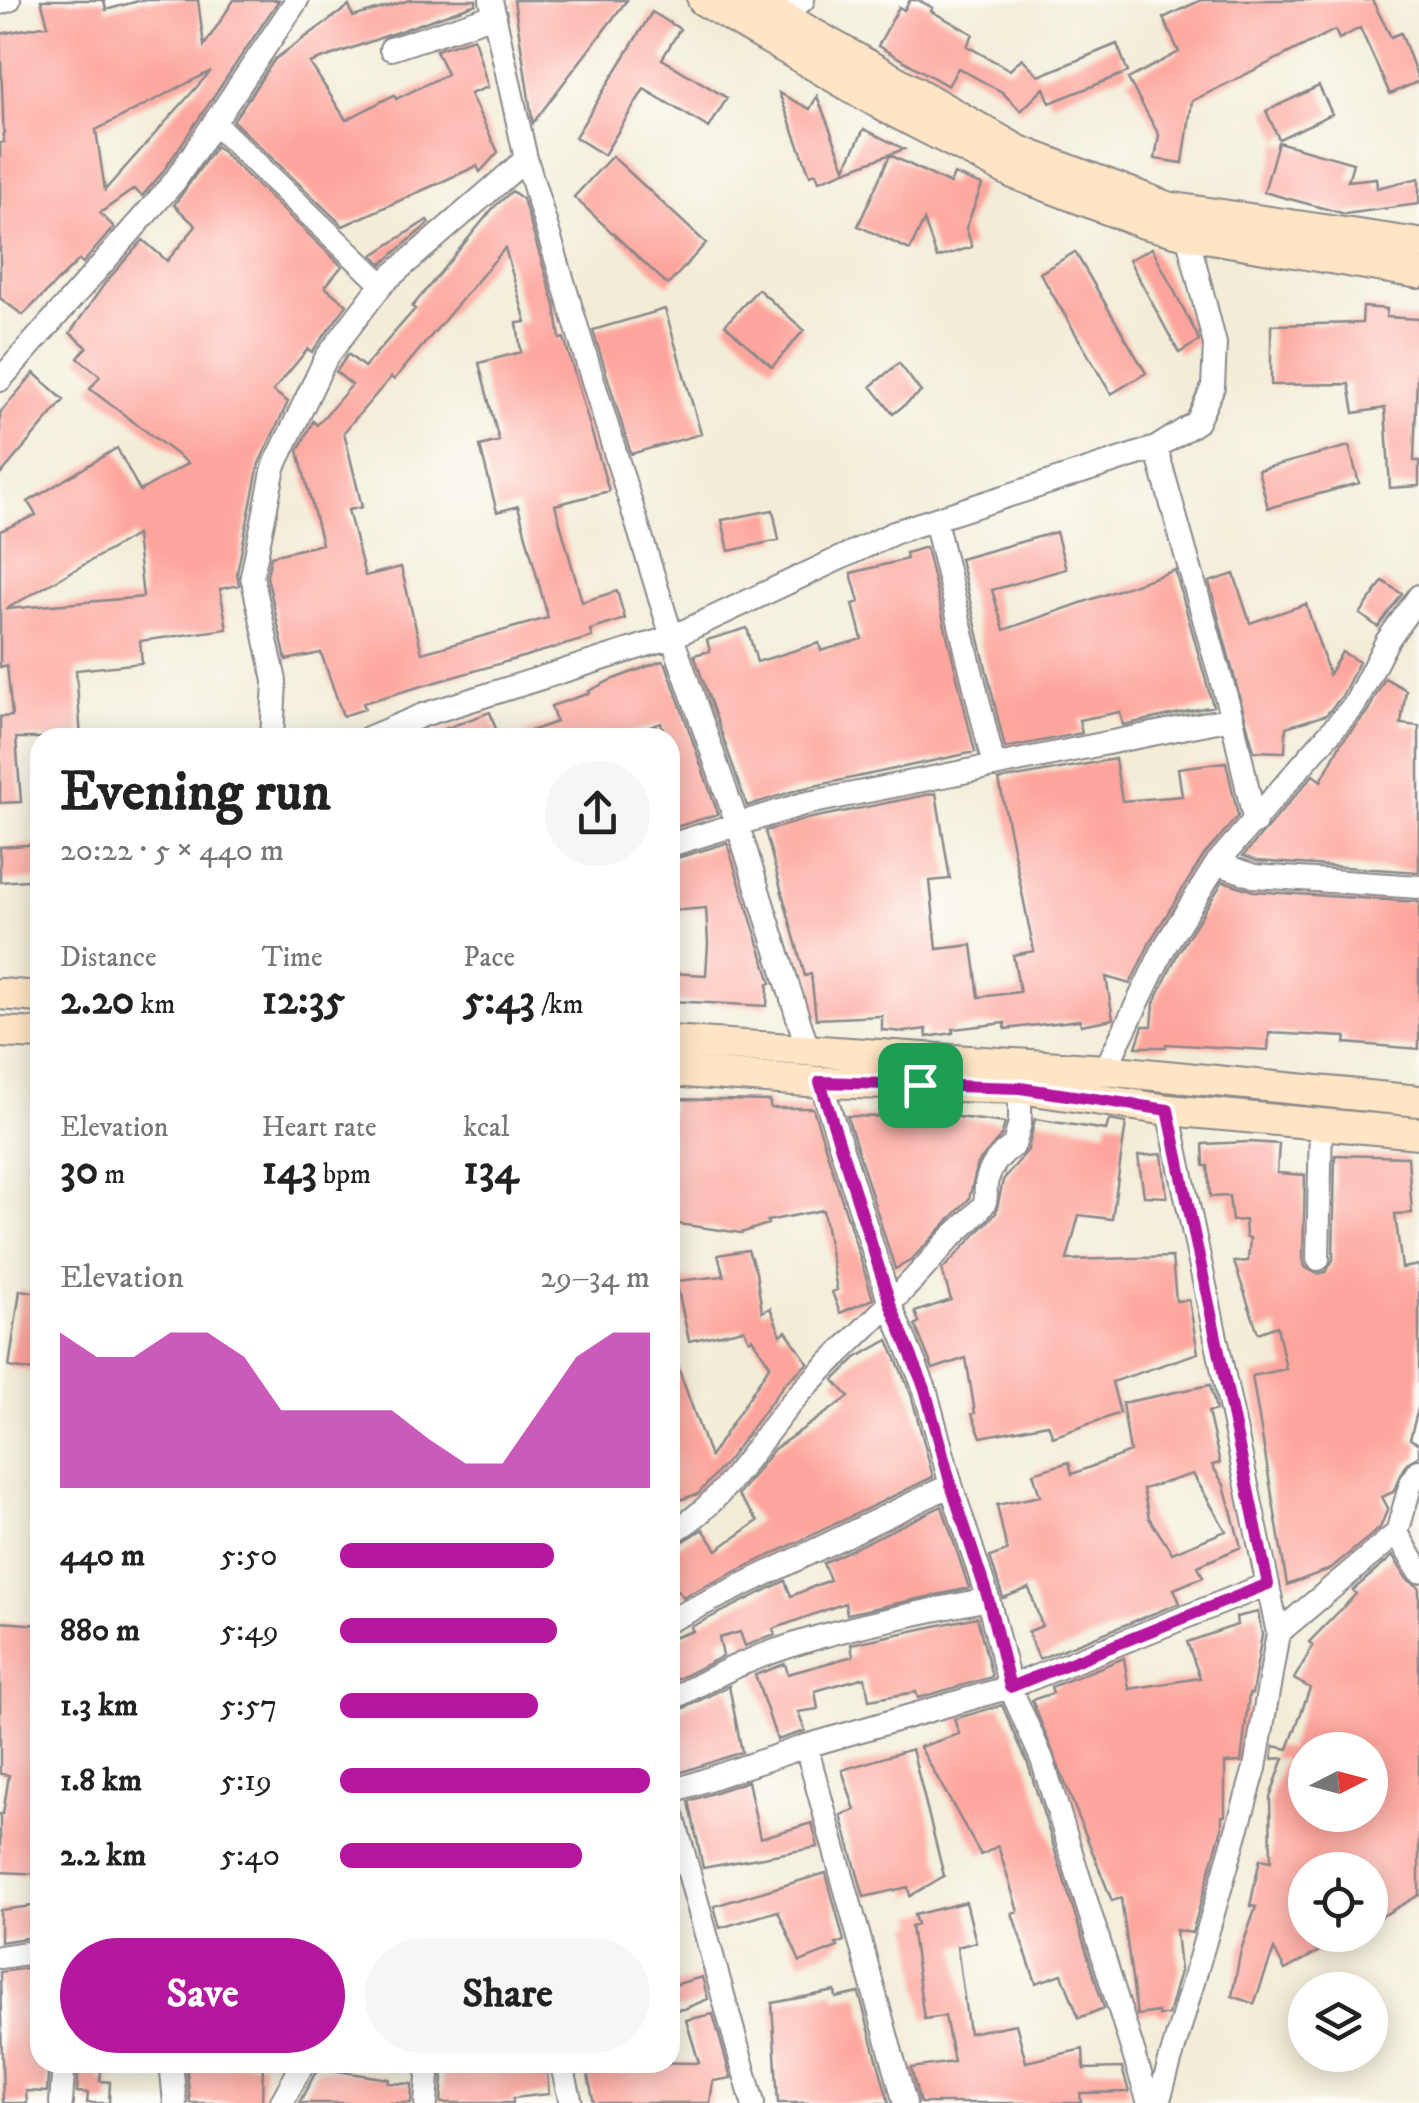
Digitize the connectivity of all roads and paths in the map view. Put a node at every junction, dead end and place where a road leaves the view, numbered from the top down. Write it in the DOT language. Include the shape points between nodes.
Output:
graph roads {
  1 [pos="9,0"];
  2 [pos="298,0"];
  3 [pos="703,0"];
  4 [pos="753,0"];
  5 [pos="0,3"];
  6 [pos="493,8"];
  7 [pos="793,8"];
  8 [pos="391,49"];
  9 [pos="214,124"];
  10 [pos="526,159"];
  11 [pos="1187,234"];
  12 [pos="1419,244"];
  13 [pos="1419,273"];
  14 [pos="382,284"];
  15 [pos="0,380"];
  16 [pos="1156,448"];
  17 [pos="935,520"];
  18 [pos="1419,596"];
  19 [pos="672,637"];
  20 [pos="1232,718"];
  21 [pos="273,728"];
  22 [pos="391,728"];
  23 [pos="994,766"];
  24 [pos="1254,822"];
  25 [pos="737,824"];
  26 [pos="680,842"];
  27 [pos="1217,863"];
  28 [pos="1419,887"];
  29 [pos="0,994"];
  30 [pos="30,996"];
  31 [pos="0,1032"];
  32 [pos="30,1034"];
  33 [pos="680,1042"];
  34 [pos="810,1052"];
  35 [pos="1105,1070"];
  36 [pos="680,1073"];
  37 [pos="820,1082"];
  38 [pos="1020,1088"];
  39 [pos="1419,1101"];
  40 [pos="1168,1110"];
  41 [pos="1322,1124"];
  42 [pos="1419,1133"];
  43 [pos="1318,1259"];
  44 [pos="891,1306"];
  45 [pos="1419,1471"];
  46 [pos="951,1485"];
  47 [pos="680,1528"];
  48 [pos="1397,1533"];
  49 [pos="1419,1572"];
  50 [pos="1268,1584"];
  51 [pos="988,1598"];
  52 [pos="680,1614"];
  53 [pos="1278,1633"];
  54 [pos="1010,1687"];
  55 [pos="680,1695"];
  56 [pos="806,1746"];
  57 [pos="680,1789"];
  58 [pos="680,1841"];
  59 [pos="30,1952"];
  60 [pos="0,1957"];
  61 [pos="63,2073"];
  62 [pos="172,2073"];
  63 [pos="298,2073"];
  64 [pos="563,2073"];
  65 [pos="428,2076"];
  66 [pos="60,2103"];
  67 [pos="175,2103"];
  68 [pos="281,2103"];
  69 [pos="426,2103"];
  70 [pos="570,2103"];
  71 [pos="754,2103"];
  72 [pos="905,2103"];
  73 [pos="1149,2103"];
  74 [pos="1158,2103"];
  1 -- 5 [label="street"];
  2 -- 9 [label="street"];
  3 -- 11 [label="main road" via="889,110 1013,173"];
  4 -- 7 [label="main road"];
  6 -- 8 [label="street"];
  6 -- 10 [label="street"];
  7 -- 12 [label="main road" via="893,82 1019,152 1167,207"];
  9 -- 14 [label="street"];
  9 -- 15 [label="street" via="174,182"];
  10 -- 14 [label="street"];
  10 -- 19 [label="street"];
  11 -- 13 [label="main road"];
  11 -- 16 [label="street" via="1215,344 1213,388 1197,422"];
  14 -- 21 [label="street" via="326,358 274,467 252,576 275,681"];
  16 -- 17 [label="street"];
  16 -- 20 [label="street"];
  17 -- 19 [label="street"];
  17 -- 23 [label="street"];
  18 -- 24 [label="street" via="1355,704"];
  19 -- 22 [label="street"];
  19 -- 25 [label="street"];
  20 -- 23 [label="street"];
  20 -- 24 [label="street"];
  23 -- 25 [label="street" via="820,800"];
  24 -- 27 [label="street"];
  25 -- 26 [label="street"];
  25 -- 34 [label="street"];
  27 -- 28 [label="street" via="1254,876"];
  27 -- 35 [label="street" via="1165,946"];
  29 -- 30 [label="main road"];
  31 -- 32 [label="main road"];
  33 -- 34 [label="main road"];
  34 -- 35 [label="main road"];
  35 -- 39 [label="main road"];
  36 -- 37 [label="main road"];
  37 -- 38 [label="main road"];
  37 -- 44 [label="street"];
  38 -- 40 [label="main road"];
  38 -- 44 [label="street" via="1014,1145 986,1180 983,1207"];
  40 -- 41 [label="main road"];
  40 -- 50 [label="street"];
  41 -- 42 [label="main road"];
  41 -- 43 [label="street"];
  44 -- 46 [label="street" via="925,1389"];
  44 -- 47 [label="street" via="798,1395 744,1465"];
  45 -- 48 [label="street"];
  46 -- 51 [label="street"];
  46 -- 52 [label="street"];
  48 -- 49 [label="street"];
  48 -- 53 [label="street"];
  50 -- 53 [label="street"];
  50 -- 54 [label="street"];
  51 -- 54 [label="street"];
  51 -- 55 [label="street" via="862,1626 740,1664"];
  53 -- 74 [label="street" via="1256,1768"];
  54 -- 56 [label="street"];
  54 -- 73 [label="street" via="1042,1758"];
  56 -- 57 [label="street"];
  56 -- 72 [label="street"];
  58 -- 71 [label="street"];
  59 -- 60 [label="street"];
  61 -- 66 [label="street"];
  62 -- 67 [label="street"];
  63 -- 68 [label="street"];
  64 -- 70 [label="street"];
  65 -- 69 [label="street"];
}
